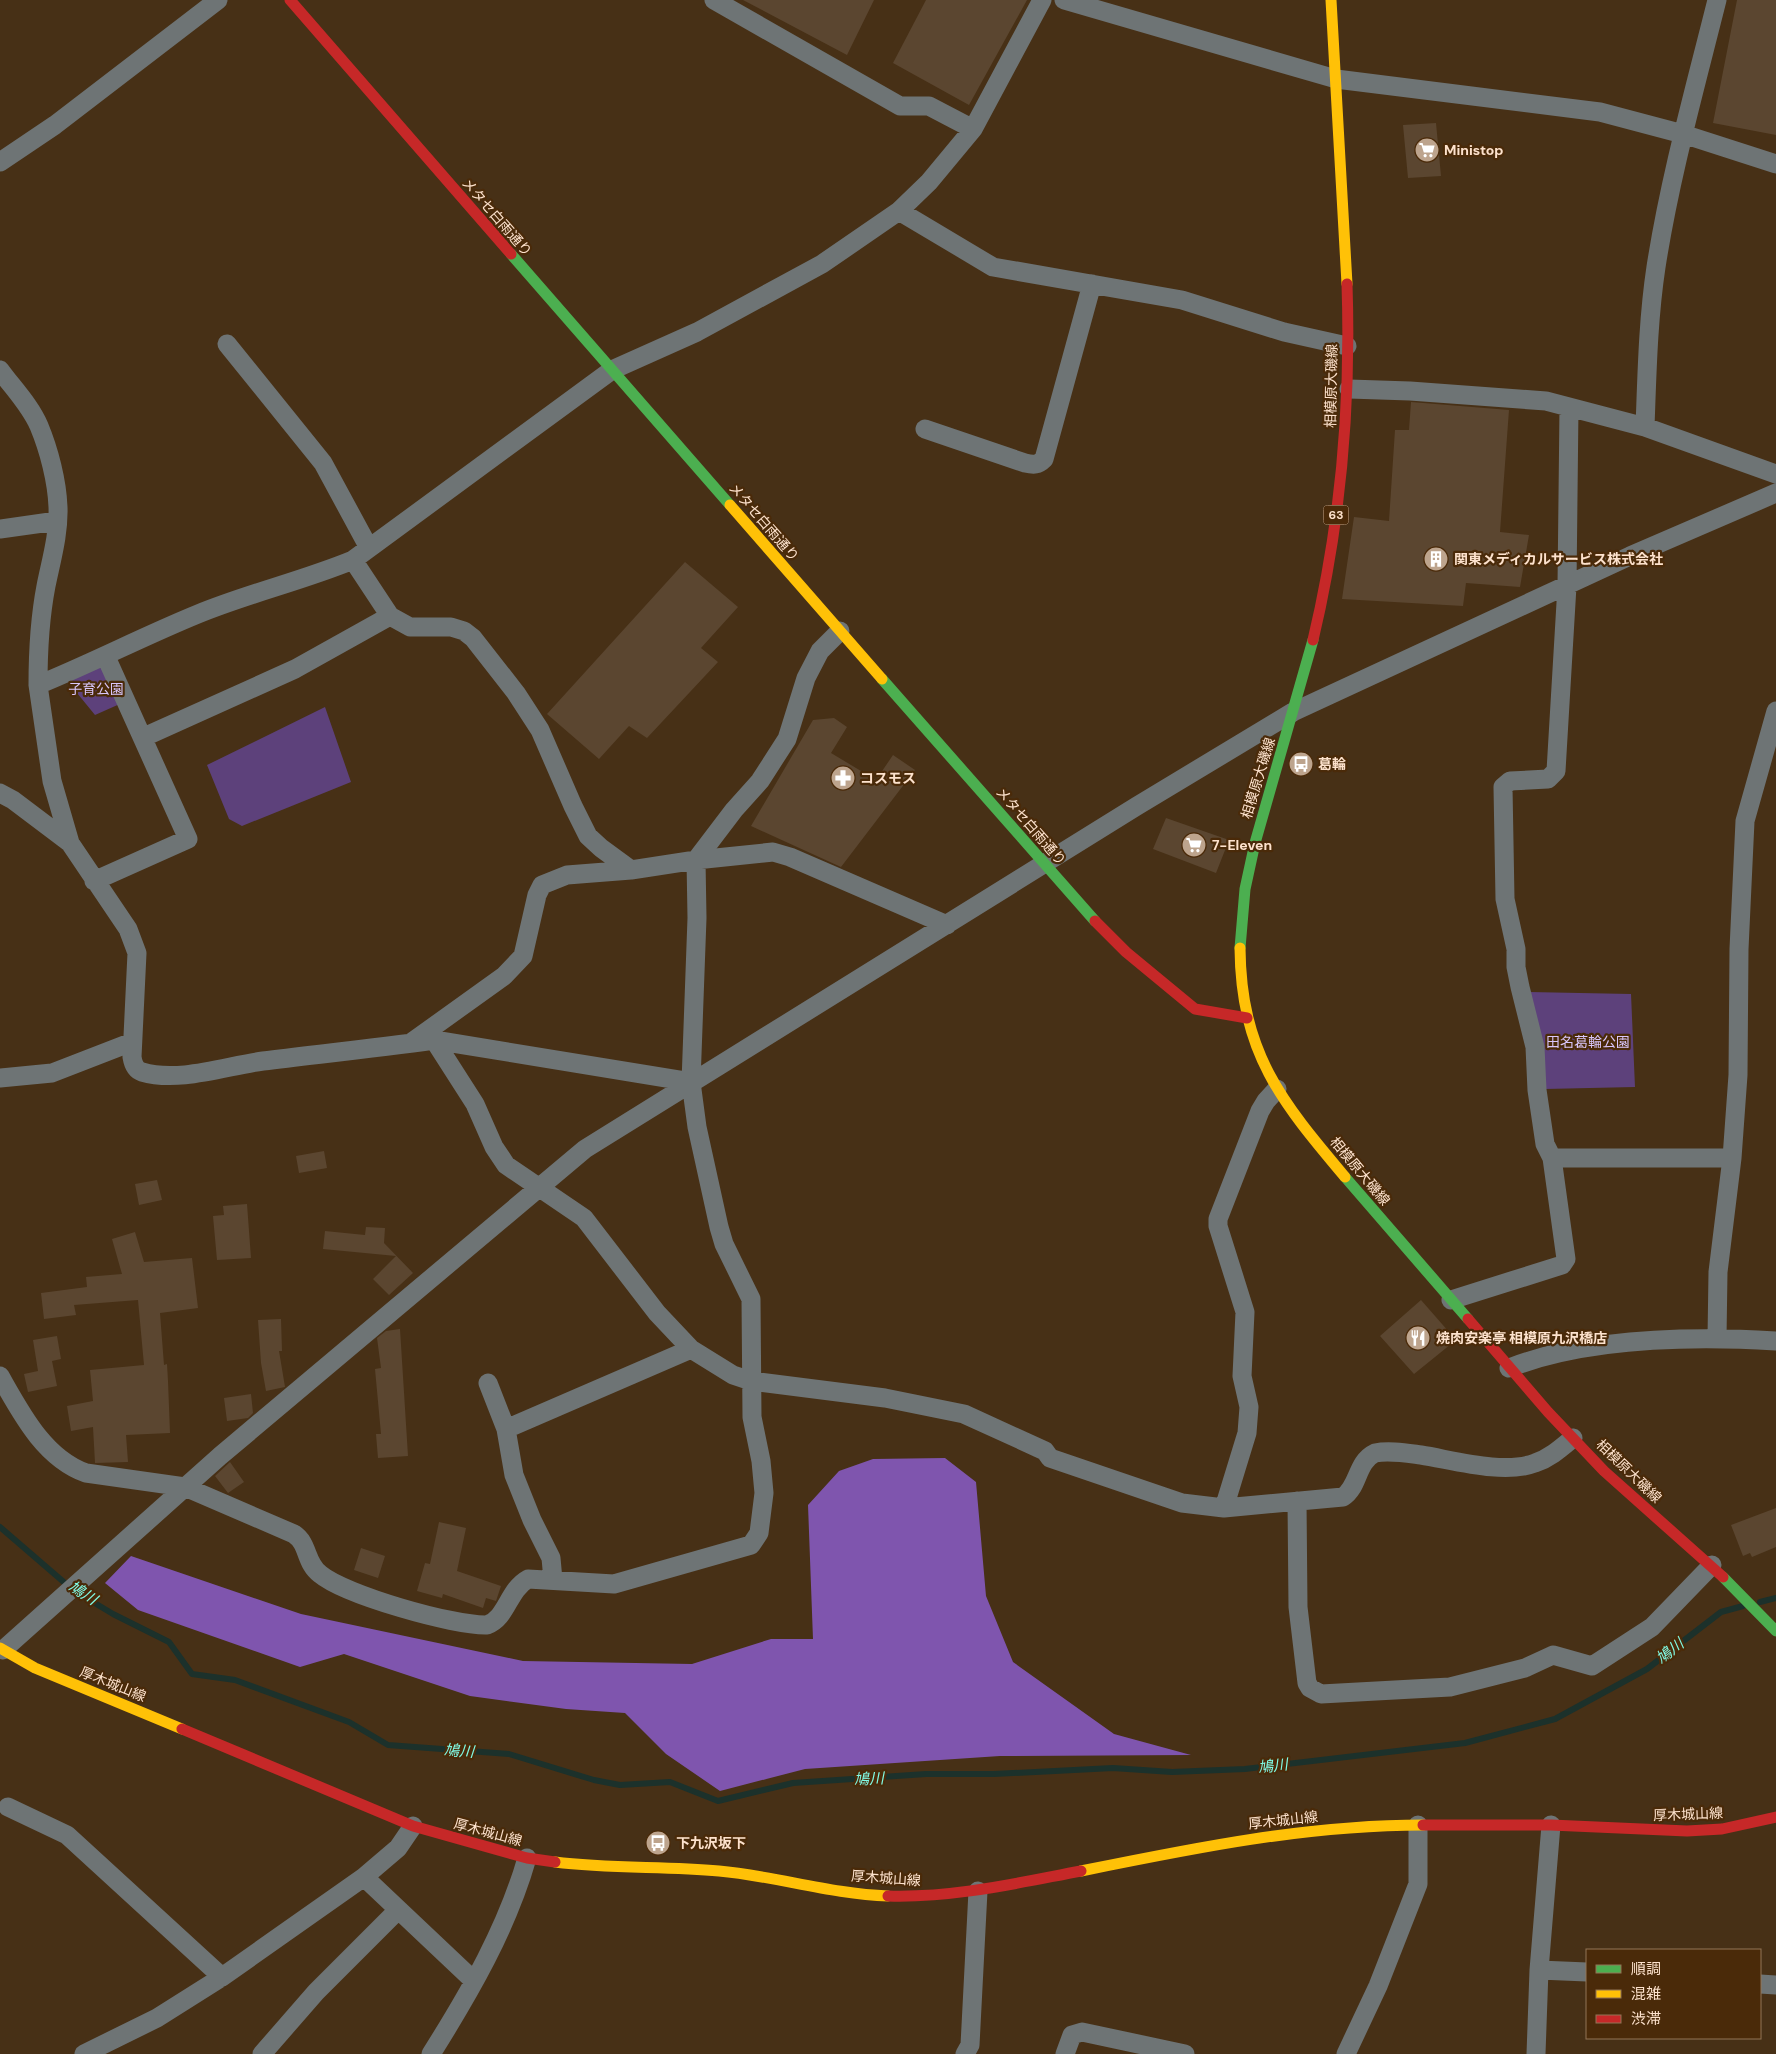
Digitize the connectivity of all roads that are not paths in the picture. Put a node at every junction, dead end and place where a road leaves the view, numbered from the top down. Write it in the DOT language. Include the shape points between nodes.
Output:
graph roads {
  1 [pos="218,0"];
  2 [pos="290,0"];
  3 [pos="714,0"];
  4 [pos="1042,0"];
  5 [pos="1064,0"];
  6 [pos="1331,0"];
  7 [pos="1717,0"];
  8 [pos="1336,79"];
  9 [pos="973,129"];
  10 [pos="1683,134"];
  11 [pos="0,162"];
  12 [pos="1776,164"];
  13 [pos="899,211"];
  14 [pos="1092,284"];
  15 [pos="227,344"];
  16 [pos="1347,346"];
  17 [pos="0,370"];
  18 [pos="612,370"];
  19 [pos="1349,389"];
  20 [pos="1569,407"];
  21 [pos="1645,427"];
  22 [pos="925,429"];
  23 [pos="1776,474"];
  24 [pos="1776,492"];
  25 [pos="57,521"];
  26 [pos="0,529"];
  27 [pos="369,548"];
  28 [pos="353,560"];
  29 [pos="1567,586"];
  30 [pos="390,616"];
  31 [pos="840,631"];
  32 [pos="106,657"];
  33 [pos="38,685"];
  34 [pos="1776,710"];
  35 [pos="1293,712"];
  36 [pos="144,738"];
  37 [pos="0,793"];
  38 [pos="70,843"];
  39 [pos="696,860"];
  40 [pos="1044,865"];
  41 [pos="631,870"];
  42 [pos="94,881"];
  43 [pos="947,924"];
  44 [pos="1247,1018"];
  45 [pos="434,1040"];
  46 [pos="132,1042"];
  47 [pos="408,1044"];
  48 [pos="0,1078"];
  49 [pos="690,1082"];
  50 [pos="1277,1089"];
  51 [pos="1552,1158"];
  52 [pos="1732,1158"];
  53 [pos="538,1186"];
  54 [pos="1451,1300"];
  55 [pos="1717,1338"];
  56 [pos="1776,1342"];
  57 [pos="691,1349"];
  58 [pos="1509,1368"];
  59 [pos="0,1376"];
  60 [pos="751,1381"];
  61 [pos="488,1383"];
  62 [pos="506,1429"];
  63 [pos="1573,1438"];
  64 [pos="185,1487"];
  65 [pos="1297,1501"];
  66 [pos="1224,1508"];
  67 [pos="1712,1565"];
  68 [pos="553,1580"];
  69 [pos="1774,1628"];
  70 [pos="2,1649"];
  71 [pos="3,1809"];
  72 [pos="1776,1817"];
  73 [pos="1418,1825"];
  74 [pos="1551,1825"];
  75 [pos="413,1826"];
  76 [pos="527,1858"];
  77 [pos="364,1878"];
  78 [pos="978,1891"];
  79 [pos="398,1910"];
  80 [pos="1540,1970"];
  81 [pos="1586,1972"];
  82 [pos="222,1978"];
  83 [pos="473,1980"];
  84 [pos="1761,1984"];
  85 [pos="1776,1985"];
  86 [pos="84,2054"];
  87 [pos="262,2054"];
  88 [pos="431,2054"];
  89 [pos="965,2054"];
  90 [pos="1065,2054"];
  91 [pos="1185,2054"];
  92 [pos="1346,2054"];
  93 [pos="1536,2054"];
  1 -- 11 [label="street" via="55,125"];
  2 -- 18 [label="main road, メタセ白雨通り" via="304,10"];
  3 -- 9 [label="street" via="900,106 929,106"];
  4 -- 9 [label="street"];
  5 -- 8 [label="street"];
  6 -- 8 [label="main road, 相模原大磯線 / 63"];
  7 -- 10 [label="street"];
  8 -- 10 [label="street" via="1592,111"];
  8 -- 16 [label="main road, 相模原大磯線 / 63"];
  9 -- 13 [label="street" via="929,182"];
  10 -- 12 [label="street"];
  10 -- 21 [label="street" via="1656,267 1648,334"];
  13 -- 14 [label="street" via="993,267"];
  13 -- 18 [label="street" via="822,264 697,332"];
  14 -- 16 [label="street" via="1182,300 1284,332"];
  14 -- 22 [label="street" via="1044,459 1036,465 1026,463"];
  15 -- 27 [label="street" via="323,463"];
  16 -- 19 [label="main road, 相模原大磯線 / 63"];
  17 -- 25 [label="street" via="39,426 49,454 58,507"];
  18 -- 27 [label="street"];
  18 -- 31 [label="main road, メタセ白雨通り"];
  19 -- 20 [label="street" via="1546,401"];
  19 -- 35 [label="main road, 相模原大磯線 / 63" via="1342,480 1325,588"];
  20 -- 21 [label="street"];
  20 -- 29 [label="street"];
  21 -- 23 [label="street"];
  24 -- 29 [label="street"];
  25 -- 26 [label="street"];
  25 -- 33 [label="street" via="45,588"];
  27 -- 28 [label="street"];
  28 -- 30 [label="street"];
  28 -- 32 [label="street" via="200,613"];
  29 -- 35 [label="street"];
  29 -- 51 [label="street" via="1556,771 1548,779 1510,781 1503,787 1505,899 1519,981 1535,1047 1545,1144"];
  30 -- 36 [label="street" via="295,669"];
  30 -- 41 [label="street" via="410,627 451,627 473,638 540,730 588,836"];
  31 -- 39 [label="street" via="820,651 806,678 787,739 760,781"];
  31 -- 40 [label="main road, メタセ白雨通り"];
  32 -- 33 [label="street"];
  32 -- 36 [label="street"];
  33 -- 38 [label="street" via="52,781"];
  34 -- 52 [label="street" via="1744,821 1738,1075"];
  35 -- 40 [label="street"];
  35 -- 44 [label="main road, 相模原大磯線 / 63" via="1254,843 1242,906 1238,975"];
  36 -- 42 [label="street" via="188,839"];
  37 -- 38 [label="street"];
  38 -- 42 [label="street"];
  39 -- 41 [label="street"];
  39 -- 43 [label="street" via="773,852"];
  39 -- 49 [label="street" via="698,918"];
  40 -- 43 [label="street"];
  40 -- 44 [label="main road, メタセ白雨通り" via="1126,952 1195,1009"];
  41 -- 47 [label="street" via="567,875 542,885 523,956 517,964"];
  42 -- 46 [label="street" via="128,929 137,953"];
  43 -- 49 [label="street"];
  44 -- 50 [label="main road, 相模原大磯線 / 63" via="1259,1055"];
  45 -- 47 [label="street"];
  45 -- 49 [label="street"];
  45 -- 53 [label="street" via="475,1104 506,1165"];
  46 -- 47 [label="street" via="136,1068 141,1072 162,1074 197,1073"];
  46 -- 48 [label="street" via="52,1073"];
  49 -- 53 [label="street" via="585,1148"];
  49 -- 60 [label="street" via="719,1227 751,1299"];
  50 -- 54 [label="main road, 相模原大磯線 / 63" via="1351,1185"];
  50 -- 66 [label="street" via="1260,1112 1218,1219 1245,1312 1242,1376 1249,1407 1247,1433"];
  51 -- 52 [label="street"];
  51 -- 54 [label="street" via="1567,1254 1565,1262"];
  52 -- 55 [label="street" via="1718,1272"];
  53 -- 57 [label="street" via="584,1218 656,1312"];
  53 -- 64 [label="street"];
  54 -- 58 [label="main road, 相模原大磯線 / 63"];
  55 -- 56 [label="street"];
  55 -- 58 [label="street" via="1576,1350 1547,1355"];
  57 -- 60 [label="street" via="733,1375"];
  57 -- 62 [label="street"];
  58 -- 63 [label="main road, 相模原大磯線 / 63"];
  59 -- 64 [label="street" via="22,1416 60,1461 86,1473"];
  60 -- 66 [label="street" via="885,1398 964,1414 1045,1451 1050,1458 1182,1503"];
  60 -- 68 [label="street" via="752,1417 764,1493 756,1540 751,1545 704,1556 624,1582 604,1585"];
  61 -- 62 [label="street"];
  62 -- 68 [label="street" via="514,1475 551,1558"];
  63 -- 65 [label="street" via="1544,1460 1515,1467 1375,1452 1362,1462 1346,1495"];
  63 -- 67 [label="main road, 相模原大磯線 / 63" via="1633,1498"];
  64 -- 68 [label="street" via="294,1534 304,1544 309,1561 320,1574 343,1587 401,1608 487,1625 498,1618 518,1586 528,1579"];
  64 -- 70 [label="street"];
  65 -- 66 [label="street"];
  65 -- 67 [label="street" via="1298,1607 1307,1683 1321,1694 1450,1687 1525,1668 1553,1655 1592,1666 1652,1627"];
  67 -- 69 [label="main road, 相模原大磯線 / 63"];
  70 -- 75 [label="main road, 厚木城山線" via="35,1668"];
  71 -- 82 [label="street" via="67,1835"];
  72 -- 74 [label="main road, 厚木城山線" via="1722,1829 1687,1831"];
  73 -- 74 [label="main road, 厚木城山線"];
  73 -- 78 [label="main road, 厚木城山線" via="1237,1840"];
  73 -- 92 [label="street" via="1418,1884 1378,1986"];
  74 -- 80 [label="street"];
  75 -- 76 [label="main road, 厚木城山線"];
  75 -- 77 [label="street" via="398,1848"];
  76 -- 78 [label="main road, 厚木城山線" via="589,1866 719,1871 867,1895 923,1897"];
  76 -- 83 [label="street" via="497,1941"];
  77 -- 79 [label="street"];
  77 -- 82 [label="street"];
  78 -- 89 [label="street" via="970,2045"];
  79 -- 83 [label="street"];
  79 -- 87 [label="street" via="316,1992"];
  80 -- 81 [label="street"];
  80 -- 93 [label="street"];
  82 -- 86 [label="street" via="157,2018"];
  83 -- 88 [label="street"];
  84 -- 85 [label="street"];
  90 -- 91 [label="street" via="1072,2035 1082,2032"];
}
